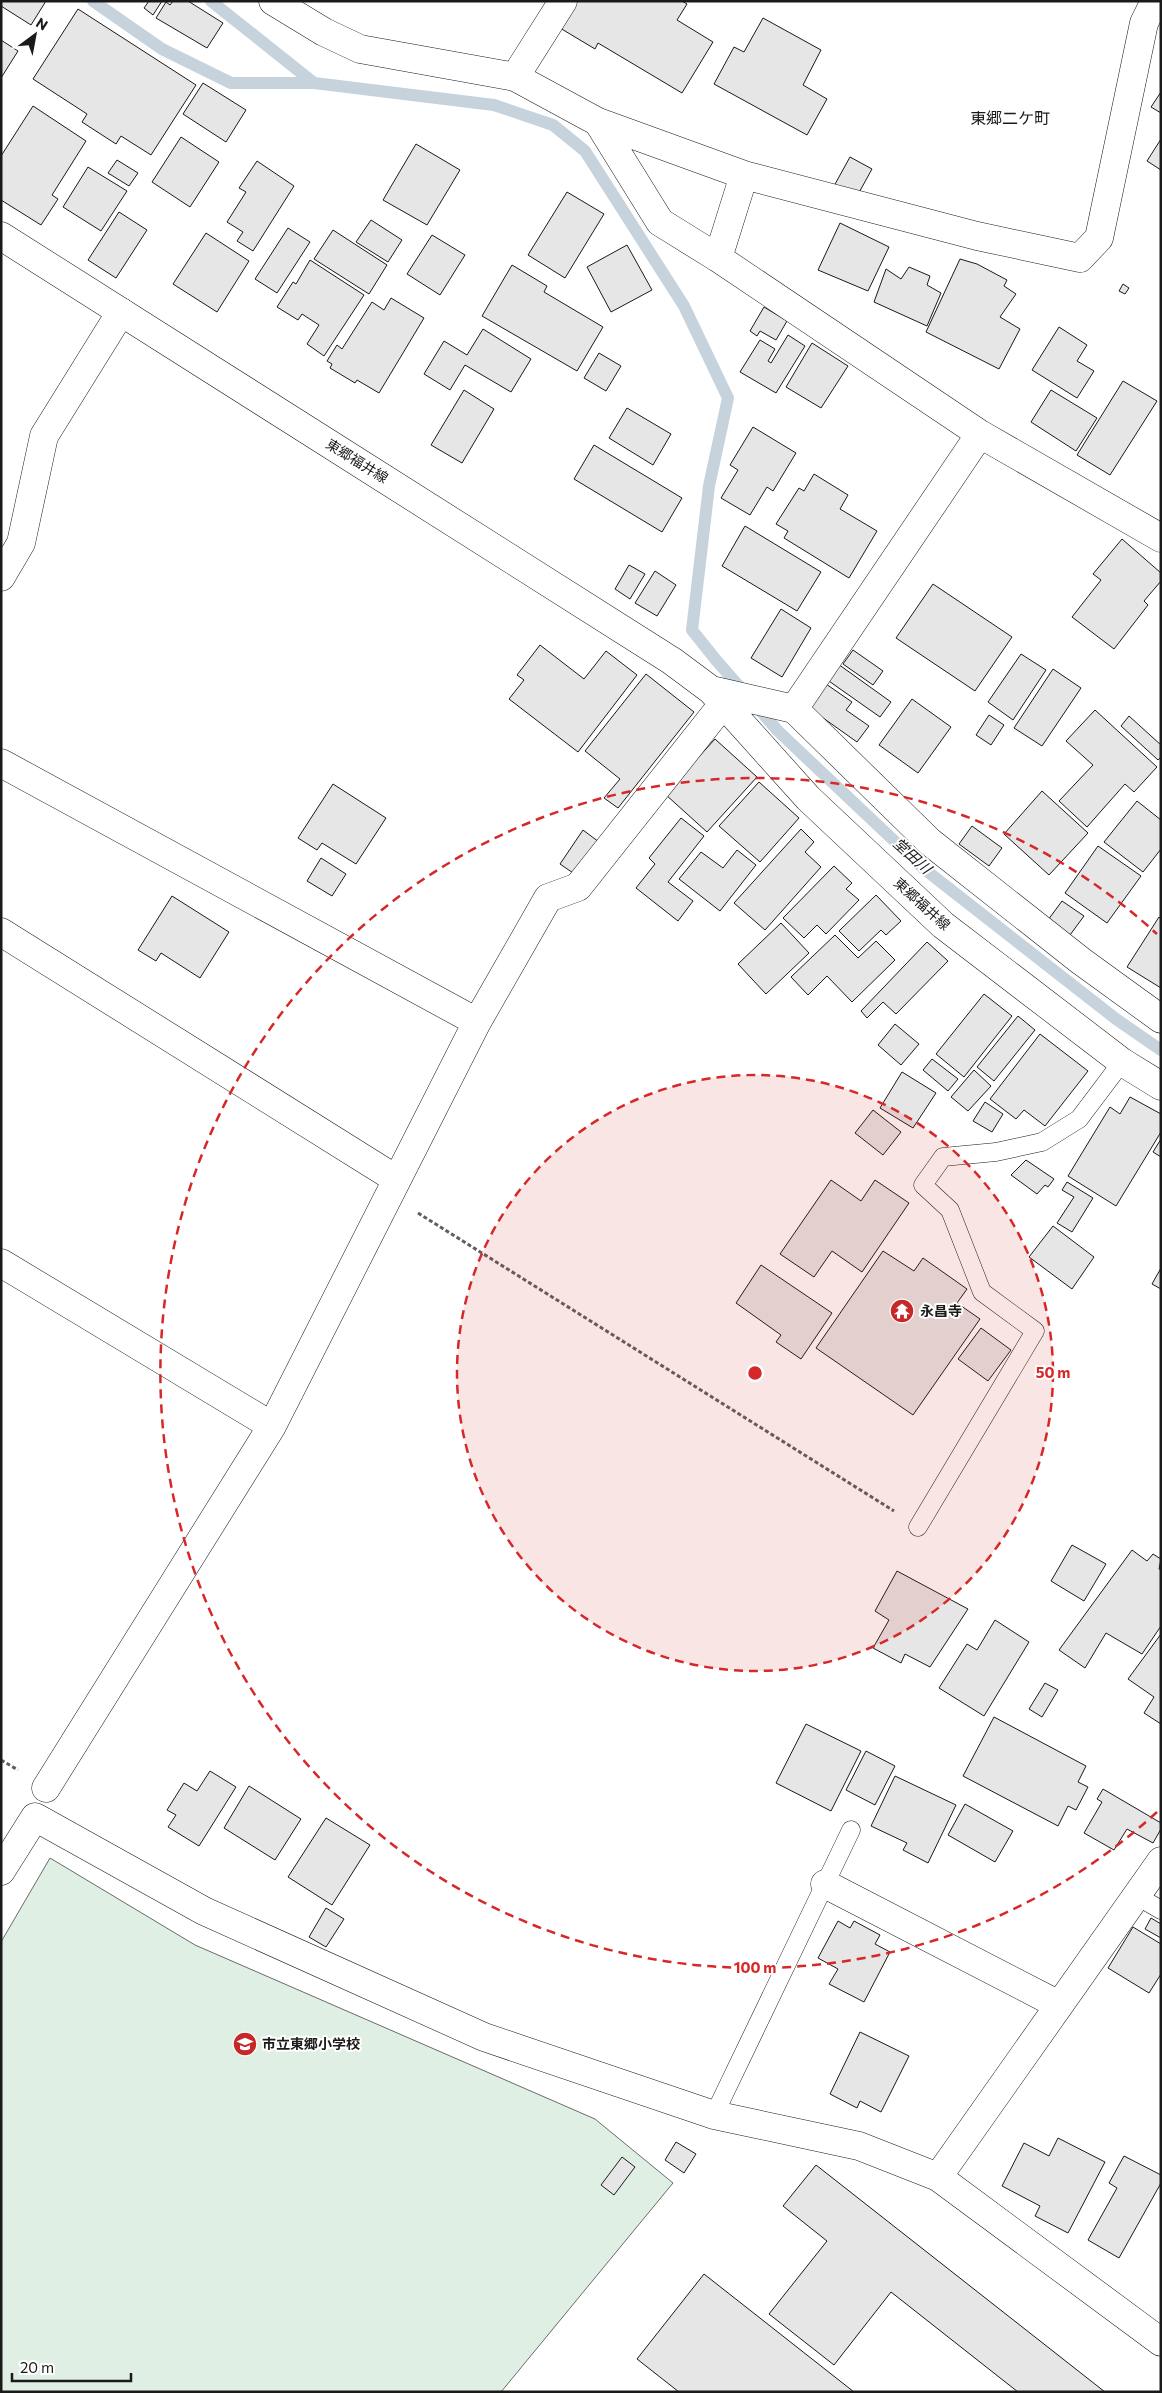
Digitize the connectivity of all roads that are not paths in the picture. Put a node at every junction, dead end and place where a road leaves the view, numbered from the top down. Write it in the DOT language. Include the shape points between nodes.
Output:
graph roads {
  1 [pos="273,1"];
  2 [pos="563,1"];
  3 [pos="1155,1"];
  4 [pos="516,77"];
  5 [pos="598,122"];
  6 [pos="744,174"];
  7 [pos="1,236"];
  8 [pos="718,258"];
  9 [pos="121,312"];
  10 [pos="980,434"];
  11 [pos="1161,538"];
  12 [pos="1,577"];
  13 [pos="717,697"];
  14 [pos="781,706"];
  15 [pos="1,763"];
  16 [pos="1,932"];
  17 [pos="1161,1019"];
  18 [pos="477,1022"];
  19 [pos="1122,1062"];
  20 [pos="1161,1086"];
  21 [pos="392,1187"];
  22 [pos="1,1263"];
  23 [pos="272,1426"];
  24 [pos="918,1527"];
  25 [pos="46,1788"];
  26 [pos="851,1830"];
  27 [pos="1161,1861"];
  28 [pos="1,1871"];
  29 [pos="825,1884"];
  30 [pos="1136,1896"];
  31 [pos="1161,1910"];
  32 [pos="1060,2005"];
  33 [pos="714,2115"];
  34 [pos="938,2177"];
  35 [pos="1161,2342"];
  1 -- 4 [label="street" via="324,32 360,49"];
  2 -- 4 [label="street"];
  3 -- 6 [label="street" via="1144,23 1099,238 1080,258 977,236"];
  4 -- 5 [label="street"];
  5 -- 6 [label="street"];
  5 -- 8 [label="street" via="660,222"];
  6 -- 8 [label="street"];
  7 -- 9 [label="street, 東郷福井線"];
  8 -- 10 [label="street"];
  9 -- 12 [label="street" via="44,436 21,543"];
  9 -- 13 [label="street, 東郷福井線" via="664,655"];
  10 -- 11 [label="street"];
  10 -- 14 [label="street"];
  13 -- 14 [label="street, 東郷福井線"];
  13 -- 18 [label="street" via="578,887 548,898"];
  13 -- 19 [label="street, 東郷福井線" via="808,798 943,925"];
  14 -- 17 [label="street" via="930,842 1081,961"];
  15 -- 18 [label="street"];
  16 -- 21 [label="street"];
  18 -- 21 [label="street"];
  19 -- 20 [label="street, 東郷福井線"];
  19 -- 24 [label="lane" via="1079,1119 1042,1142 996,1152 943,1157 923,1185 950,1210 982,1292 1035,1332"];
  21 -- 23 [label="street"];
  22 -- 23 [label="street"];
  23 -- 25 [label="street"];
  26 -- 29 [label="lane"];
  27 -- 30 [label="street"];
  28 -- 33 [label="street" via="35,1817 204,1911 475,2033"];
  29 -- 32 [label="street"];
  29 -- 33 [label="lane"];
  30 -- 31 [label="lane"];
  30 -- 32 [label="street"];
  32 -- 34 [label="street"];
  33 -- 34 [label="street" via="859,2146"];
  34 -- 35 [label="street"];
}
